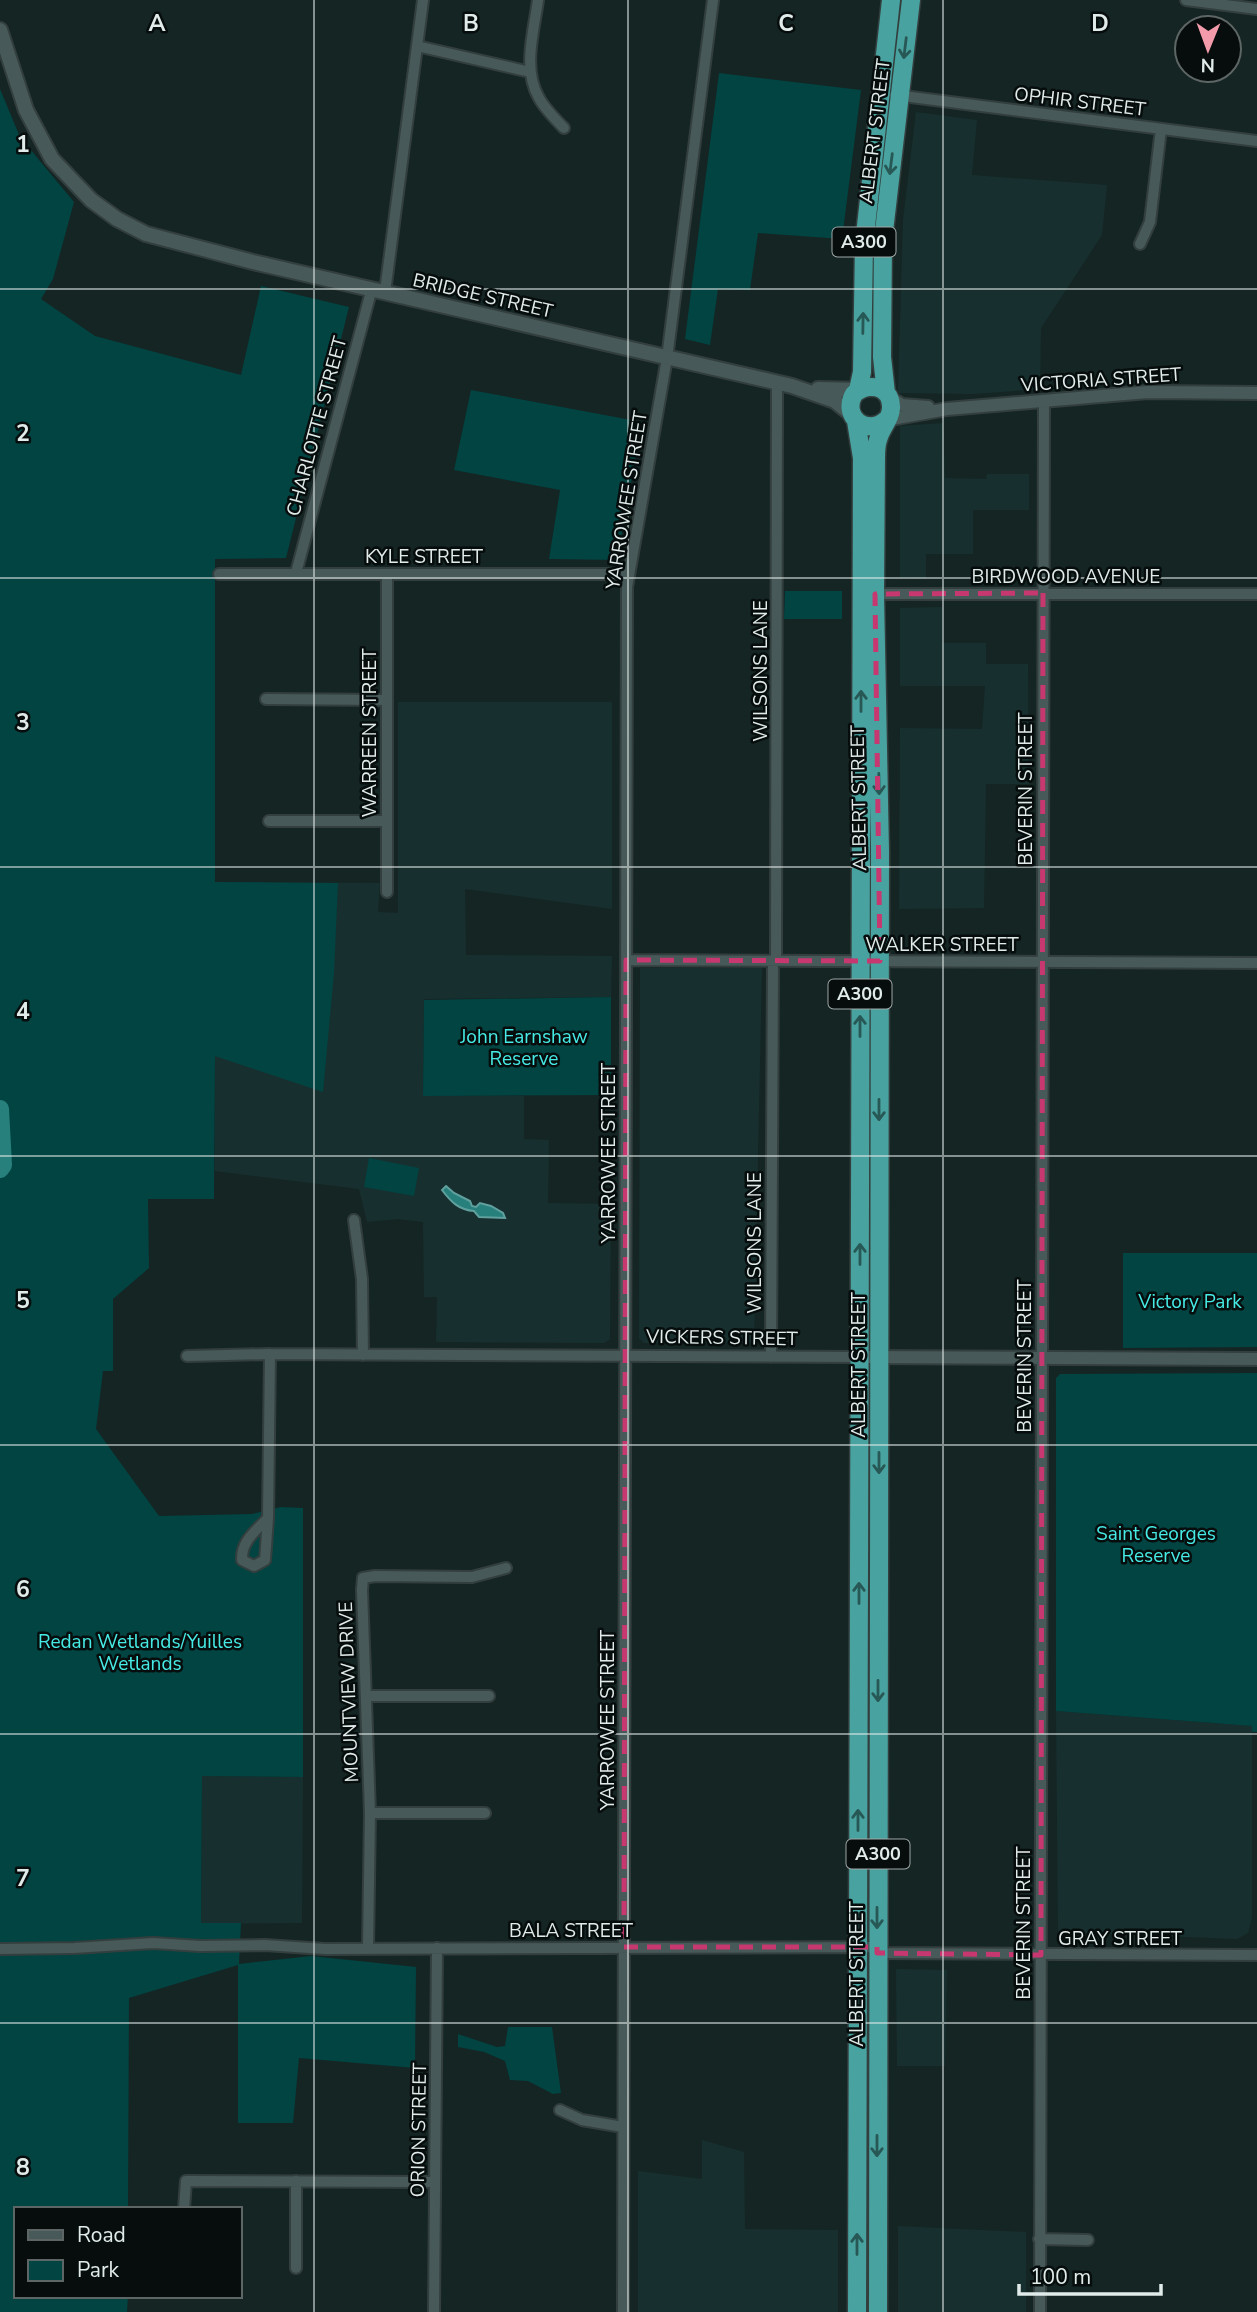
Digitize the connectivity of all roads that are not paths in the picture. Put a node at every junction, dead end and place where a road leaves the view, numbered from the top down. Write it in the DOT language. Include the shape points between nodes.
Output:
graph roads {
  1 [pos="422,0"];
  2 [pos="538,0"];
  3 [pos="713,0"];
  4 [pos="891,0"];
  5 [pos="911,0"];
  6 [pos="1186,0"];
  7 [pos="1257,9"];
  8 [pos="0,30"];
  9 [pos="417,46"];
  10 [pos="530,72"];
  11 [pos="880,93"];
  12 [pos="899,96"];
  13 [pos="564,128"];
  14 [pos="1161,129"];
  15 [pos="1257,141"];
  16 [pos="1140,244"];
  17 [pos="379,290"];
  18 [pos="667,358"];
  19 [pos="777,382"];
  20 [pos="792,386"];
  21 [pos="858,390"];
  22 [pos="1257,393"];
  23 [pos="887,395"];
  24 [pos="1044,401"];
  25 [pos="947,409"];
  26 [pos="853,417"];
  27 [pos="887,420"];
  28 [pos="219,573"];
  29 [pos="296,573"];
  30 [pos="387,574"];
  31 [pos="628,574"];
  32 [pos="1043,593"];
  33 [pos="875,594"];
  34 [pos="1257,594"];
  35 [pos="266,699"];
  36 [pos="386,700"];
  37 [pos="269,821"];
  38 [pos="386,821"];
  39 [pos="387,892"];
  40 [pos="626,960"];
  41 [pos="775,960"];
  42 [pos="860,961"];
  43 [pos="880,961"];
  44 [pos="1042,962"];
  45 [pos="1257,963"];
  46 [pos="354,1220"];
  47 [pos="270,1354"];
  48 [pos="363,1355"];
  49 [pos="625,1355"];
  50 [pos="187,1356"];
  51 [pos="771,1357"];
  52 [pos="860,1357"];
  53 [pos="879,1357"];
  54 [pos="1042,1359"];
  55 [pos="1257,1359"];
  56 [pos="268,1518"];
  57 [pos="506,1568"];
  58 [pos="366,1696"];
  59 [pos="489,1696"];
  60 [pos="370,1812"];
  61 [pos="485,1813"];
  62 [pos="624,1947"];
  63 [pos="369,1948"];
  64 [pos="437,1948"];
  65 [pos="0,1949"];
  66 [pos="858,1950"];
  67 [pos="877,1950"];
  68 [pos="1041,1955"];
  69 [pos="1257,1955"];
  70 [pos="560,2110"];
  71 [pos="623,2127"];
  72 [pos="296,2181"];
  73 [pos="434,2182"];
  74 [pos="184,2207"];
  75 [pos="1039,2239"];
  76 [pos="1088,2240"];
  77 [pos="296,2268"];
  78 [pos="878,2283"];
  79 [pos="857,2284"];
  80 [pos="434,2312"];
  81 [pos="622,2312"];
  82 [pos="857,2312"];
  83 [pos="878,2312"];
  84 [pos="1040,2312"];
  1 -- 9 [label="street, CHARLOTTE STREET"];
  2 -- 10 [label="street"];
  3 -- 18 [label="street, YARROWEE STREET"];
  4 -- 11 [label="highway, ALBERT STREET / A300"];
  5 -- 12 [label="highway, ALBERT STREET / A300, one-way"];
  6 -- 7 [label="street"];
  8 -- 17 [label="main road, BRIDGE STREET" via="26,110 52,159 102,209 164,240"];
  9 -- 10 [label="street"];
  9 -- 17 [label="street, CHARLOTTE STREET"];
  10 -- 13 [label="street" via="537,96"];
  11 -- 12 [label="street, OPHIR STREET"];
  21 -- 11 [label="highway, ALBERT STREET / A300, one-way" via="864,244"];
  12 -- 14 [label="street, OPHIR STREET"];
  12 -- 23 [label="highway, ALBERT STREET / A300, one-way" via="883,240 882,357"];
  14 -- 15 [label="street, OPHIR STREET"];
  14 -- 16 [label="street" via="1150,222"];
  17 -- 18 [label="main road, BRIDGE STREET"];
  17 -- 29 [label="street, CHARLOTTE STREET"];
  18 -- 19 [label="main road, BRIDGE STREET"];
  18 -- 31 [label="street, YARROWEE STREET"];
  19 -- 20 [label="main road, BRIDGE STREET"];
  19 -- 41 [label="street, WILSONS LANE"];
  20 -- 21 [label="main road"];
  20 -- 26 [label="main road" via="835,401"];
  21 -- 23 [label="highway" via="870,386"];
  21 -- 26 [label="highway" via="850,403"];
  22 -- 24 [label="street, VICTORIA STREET" via="1149,392"];
  23 -- 25 [label="street, VICTORIA STREET" via="902,404"];
  23 -- 27 [label="highway" via="891,406"];
  24 -- 25 [label="street, VICTORIA STREET"];
  24 -- 32 [label="street, BEVERIN STREET"];
  25 -- 27 [label="street, VICTORIA STREET"];
  26 -- 27 [label="highway" via="872,427"];
  42 -- 26 [label="highway, ALBERT STREET / A300, one-way" via="862,458"];
  27 -- 33 [label="highway, ALBERT STREET / A300" via="876,451"];
  28 -- 29 [label="street, KYLE STREET"];
  29 -- 30 [label="street, KYLE STREET"];
  30 -- 31 [label="street, KYLE STREET"];
  30 -- 36 [label="street, WARREEN STREET"];
  31 -- 40 [label="street, YARROWEE STREET"];
  32 -- 33 [label="street, BIRDWOOD AVENUE"];
  32 -- 34 [label="street, BIRDWOOD AVENUE"];
  32 -- 44 [label="street, BEVERIN STREET"];
  33 -- 43 [label="highway, ALBERT STREET / A300, one-way"];
  35 -- 36 [label="street"];
  36 -- 38 [label="street, WARREEN STREET"];
  37 -- 38 [label="street"];
  38 -- 39 [label="street, WARREEN STREET"];
  40 -- 41 [label="street, WALKER STREET"];
  40 -- 49 [label="street, YARROWEE STREET"];
  41 -- 42 [label="street, WALKER STREET"];
  41 -- 51 [label="street, WILSONS LANE"];
  42 -- 43 [label="street, WALKER STREET"];
  52 -- 42 [label="highway, ALBERT STREET / A300, one-way"];
  43 -- 44 [label="street, WALKER STREET"];
  43 -- 53 [label="highway, ALBERT STREET / A300, one-way"];
  44 -- 45 [label="street, WALKER STREET"];
  44 -- 54 [label="street, BEVERIN STREET"];
  46 -- 48 [label="street" via="362,1279"];
  47 -- 48 [label="street, VICKERS STREET"];
  47 -- 50 [label="street, VICKERS STREET"];
  47 -- 56 [label="street"];
  48 -- 49 [label="street, VICKERS STREET"];
  49 -- 51 [label="street, VICKERS STREET"];
  49 -- 62 [label="street, YARROWEE STREET"];
  51 -- 52 [label="street, VICKERS STREET"];
  52 -- 53 [label="street, VICKERS STREET"];
  66 -- 52 [label="highway, ALBERT STREET / A300, one-way"];
  53 -- 54 [label="street, VICKERS STREET"];
  53 -- 67 [label="highway, ALBERT STREET / A300, one-way"];
  54 -- 55 [label="street, VICKERS STREET"];
  54 -- 68 [label="street, BEVERIN STREET"];
  57 -- 58 [label="street, MOUNTVIEW DRIVE" via="475,1576 363,1578"];
  58 -- 59 [label="street"];
  58 -- 60 [label="street, MOUNTVIEW DRIVE"];
  60 -- 61 [label="street"];
  60 -- 63 [label="street, MOUNTVIEW DRIVE"];
  62 -- 64 [label="street, BALA STREET"];
  62 -- 66 [label="street, BALA STREET"];
  62 -- 71 [label="street, YARROWEE STREET"];
  63 -- 64 [label="street, BALA STREET"];
  63 -- 65 [label="street, BALA STREET" via="153,1943"];
  64 -- 73 [label="street, ORION STREET"];
  66 -- 67 [label="street, GRAY STREET"];
  79 -- 66 [label="highway, ALBERT STREET / A300, one-way"];
  67 -- 68 [label="street, GRAY STREET"];
  67 -- 78 [label="highway, ALBERT STREET / A300, one-way"];
  68 -- 69 [label="street, GRAY STREET"];
  68 -- 75 [label="street, BEVERIN STREET"];
  70 -- 71 [label="street" via="582,2120"];
  71 -- 81 [label="street, YARROWEE STREET"];
  72 -- 73 [label="street"];
  72 -- 74 [label="street" via="186,2181"];
  72 -- 77 [label="street"];
  73 -- 80 [label="street, ORION STREET"];
  75 -- 76 [label="street"];
  75 -- 84 [label="street, BEVERIN STREET"];
  78 -- 79 [label="highway"];
  78 -- 83 [label="highway, ALBERT STREET / A300"];
  79 -- 82 [label="highway, ALBERT STREET / A300"];
}
